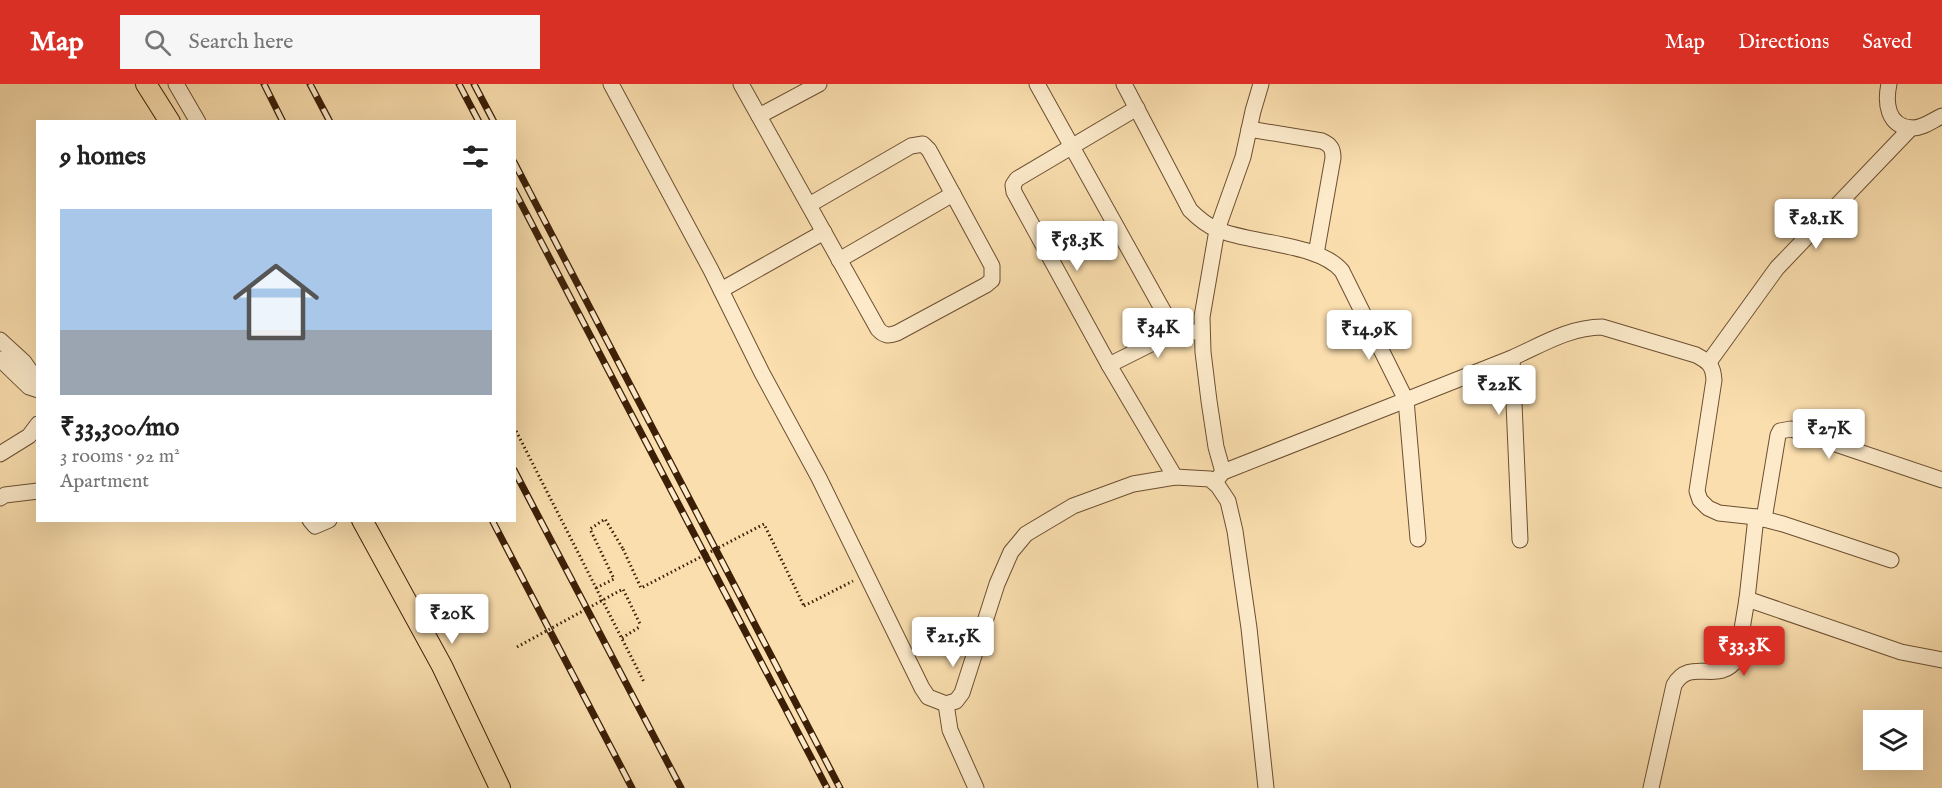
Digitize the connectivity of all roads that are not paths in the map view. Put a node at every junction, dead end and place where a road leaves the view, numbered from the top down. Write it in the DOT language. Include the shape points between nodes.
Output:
graph roads {
  1 [pos="146,84"];
  2 [pos="176,84"];
  3 [pos="611,84"];
  4 [pos="741,84"];
  5 [pos="819,84"];
  6 [pos="1037,84"];
  7 [pos="1124,84"];
  8 [pos="1261,84"];
  9 [pos="1889,84"];
  10 [pos="1137,108"];
  11 [pos="759,116"];
  12 [pos="1942,116"];
  13 [pos="169,120"];
  14 [pos="197,120"];
  15 [pos="1911,128"];
  16 [pos="1249,129"];
  17 [pos="1073,148"];
  18 [pos="952,194"];
  19 [pos="809,205"];
  20 [pos="1217,230"];
  21 [pos="824,232"];
  22 [pos="1316,254"];
  23 [pos="839,260"];
  24 [pos="721,290"];
  25 [pos="1174,332"];
  26 [pos="1201,332"];
  27 [pos="0,340"];
  28 [pos="1512,358"];
  29 [pos="0,359"];
  30 [pos="1709,362"];
  31 [pos="1109,365"];
  32 [pos="36,379"];
  33 [pos="36,389"];
  34 [pos="1406,400"];
  35 [pos="36,427"];
  36 [pos="0,454"];
  37 [pos="1175,477"];
  38 [pos="1219,477"];
  39 [pos="1942,480"];
  40 [pos="36,491"];
  41 [pos="0,498"];
  42 [pos="1760,518"];
  43 [pos="312,522"];
  44 [pos="324,522"];
  45 [pos="363,522"];
  46 [pos="1418,539"];
  47 [pos="1520,540"];
  48 [pos="1892,560"];
  49 [pos="1747,599"];
  50 [pos="1942,660"];
  51 [pos="946,704"];
  52 [pos="500,788"];
  53 [pos="976,788"];
  54 [pos="1266,788"];
  55 [pos="1651,788"];
  1 -- 13 [label="main road"];
  2 -- 14 [label="street"];
  3 -- 24 [label="street"];
  4 -- 11 [label="street"];
  5 -- 11 [label="street"];
  6 -- 17 [label="street"];
  7 -- 10 [label="street"];
  8 -- 16 [label="street"];
  9 -- 15 [label="street" via="1889,114"];
  10 -- 17 [label="street"];
  10 -- 20 [label="street" via="1190,210"];
  11 -- 19 [label="street"];
  12 -- 15 [label="street"];
  15 -- 30 [label="street" via="1777,268"];
  16 -- 20 [label="street"];
  16 -- 22 [label="street" via="1322,141 1333,150"];
  17 -- 25 [label="street"];
  17 -- 31 [label="street" via="1017,179 1014,192"];
  18 -- 19 [label="street" via="929,150 918,144"];
  18 -- 23 [label="street"];
  18 -- 23 [label="street" via="992,266 992,280 986,285 897,333 883,335"];
  19 -- 21 [label="street"];
  20 -- 22 [label="street"];
  20 -- 26 [label="street"];
  21 -- 23 [label="street"];
  21 -- 24 [label="street"];
  22 -- 34 [label="street" via="1336,263 1342,271"];
  24 -- 51 [label="street" via="922,688 928,697"];
  25 -- 26 [label="street"];
  25 -- 31 [label="street"];
  26 -- 38 [label="street"];
  27 -- 32 [label="street"];
  28 -- 30 [label="street" via="1563,335 1587,327 1602,327 1696,354"];
  28 -- 34 [label="street"];
  28 -- 47 [label="street"];
  29 -- 33 [label="street"];
  30 -- 42 [label="street" via="1714,380 1697,491 1708,508 1719,513"];
  31 -- 37 [label="street"];
  34 -- 38 [label="street"];
  34 -- 46 [label="street"];
  35 -- 36 [label="street" via="29,436"];
  37 -- 38 [label="street"];
  37 -- 51 [label="street" via="1133,484 1073,506 1026,534 1011,552 998,584 962,693"];
  38 -- 54 [label="street" via="1235,531"];
  39 -- 42 [label="street" via="1784,429 1778,435"];
  40 -- 41 [label="street"];
  42 -- 48 [label="street"];
  42 -- 49 [label="street"];
  43 -- 44 [label="street" via="315,526"];
  45 -- 52 [label="main road" via="442,666"];
  49 -- 50 [label="street" via="1901,652"];
  49 -- 55 [label="street" via="1737,659 1732,666 1717,672 1689,671 1680,675 1674,685"];
  51 -- 53 [label="street" via="950,730"];
}
